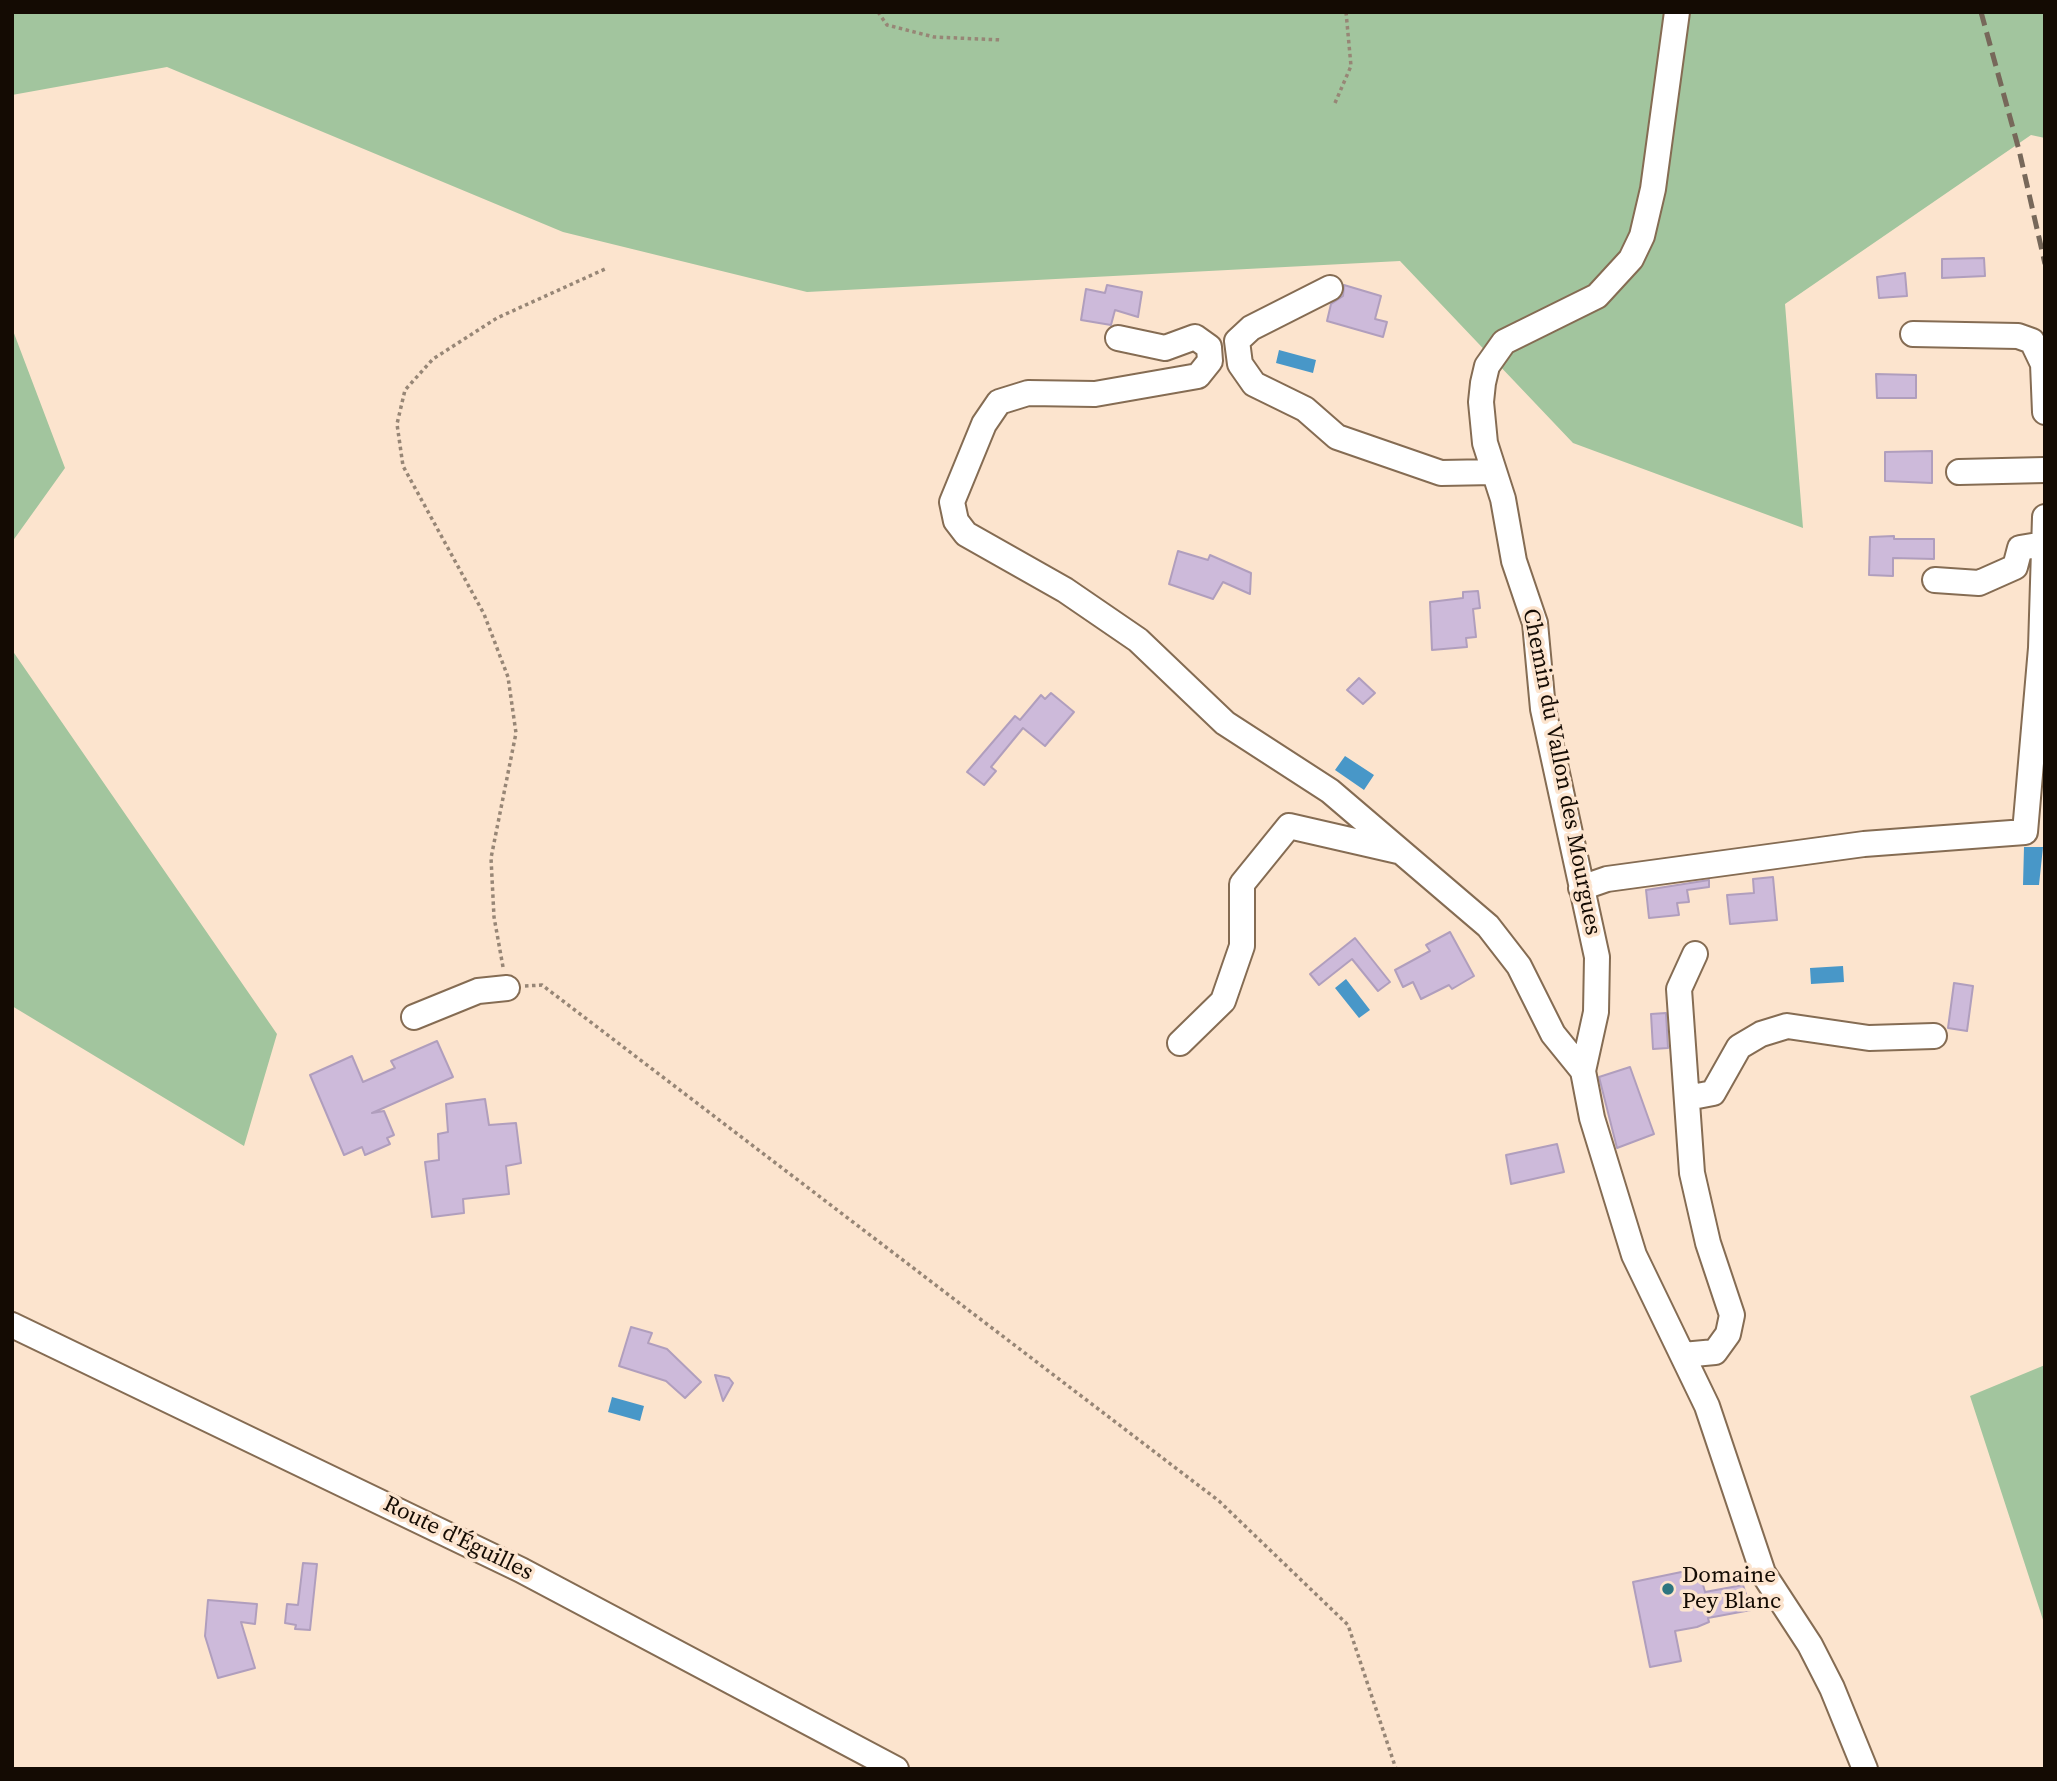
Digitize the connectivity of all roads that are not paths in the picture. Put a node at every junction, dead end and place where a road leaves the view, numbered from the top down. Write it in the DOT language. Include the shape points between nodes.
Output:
graph roads {
  1 [pos="1677,12"];
  2 [pos="1330,288"];
  3 [pos="1913,334"];
  4 [pos="1118,338"];
  5 [pos="2045,412"];
  6 [pos="2045,470"];
  7 [pos="1494,472"];
  8 [pos="1959,472"];
  9 [pos="2045,517"];
  10 [pos="2044,544"];
  11 [pos="1935,580"];
  12 [pos="1399,851"];
  13 [pos="1581,888"];
  14 [pos="1695,954"];
  15 [pos="508,988"];
  16 [pos="414,1017"];
  17 [pos="1934,1036"];
  18 [pos="1180,1043"];
  19 [pos="1583,1071"];
  20 [pos="1687,1098"];
  21 [pos="12,1325"];
  22 [pos="1683,1355"];
  23 [pos="895,1769"];
  24 [pos="1864,1769"];
  1 -- 7 [label="street, Chemin du Vallon des Mourgues" via="1642,236 1631,259 1597,296 1517,333 1504,342 1488,366 1481,402 1485,443"];
  2 -- 7 [label="street" via="1251,328 1237,341 1240,365 1254,384 1305,409 1337,437 1441,473"];
  3 -- 5 [label="street" via="2018,336 2032,341 2043,365"];
  4 -- 12 [label="street" via="1166,348 1195,337 1209,346 1210,361 1198,376 1095,394 1028,393 999,402 984,424 952,502 956,521 966,534 1065,590 1138,640 1224,723 1330,791"];
  6 -- 8 [label="street"];
  7 -- 13 [label="street, Chemin du Vallon des Mourgues" via="1514,561 1535,623 1544,709"];
  9 -- 10 [label="street"];
  10 -- 11 [label="street" via="2020,548 2015,566 1979,583"];
  10 -- 13 [label="street" via="2041,648 2025,832 1864,844 1607,879"];
  12 -- 18 [label="street" via="1289,826 1242,884 1242,946 1223,1001"];
  12 -- 19 [label="street" via="1488,926 1519,966 1553,1034"];
  13 -- 19 [label="street, Chemin du Vallon des Mourgues" via="1597,957 1598,994"];
  14 -- 20 [label="street" via="1679,989"];
  15 -- 16 [label="street" via="478,991"];
  17 -- 20 [label="street" via="1869,1038 1787,1026 1760,1034 1740,1047 1713,1093"];
  19 -- 22 [label="street, Chemin du Vallon des Mourgues" via="1592,1118 1634,1255"];
  20 -- 22 [label="street" via="1692,1173 1708,1243 1732,1315 1728,1334 1715,1352"];
  21 -- 23 [label="street, Route d'Éguilles" via="521,1570"];
  22 -- 24 [label="street, Chemin du Vallon des Mourgues" via="1707,1406 1763,1573 1810,1645"];
}
